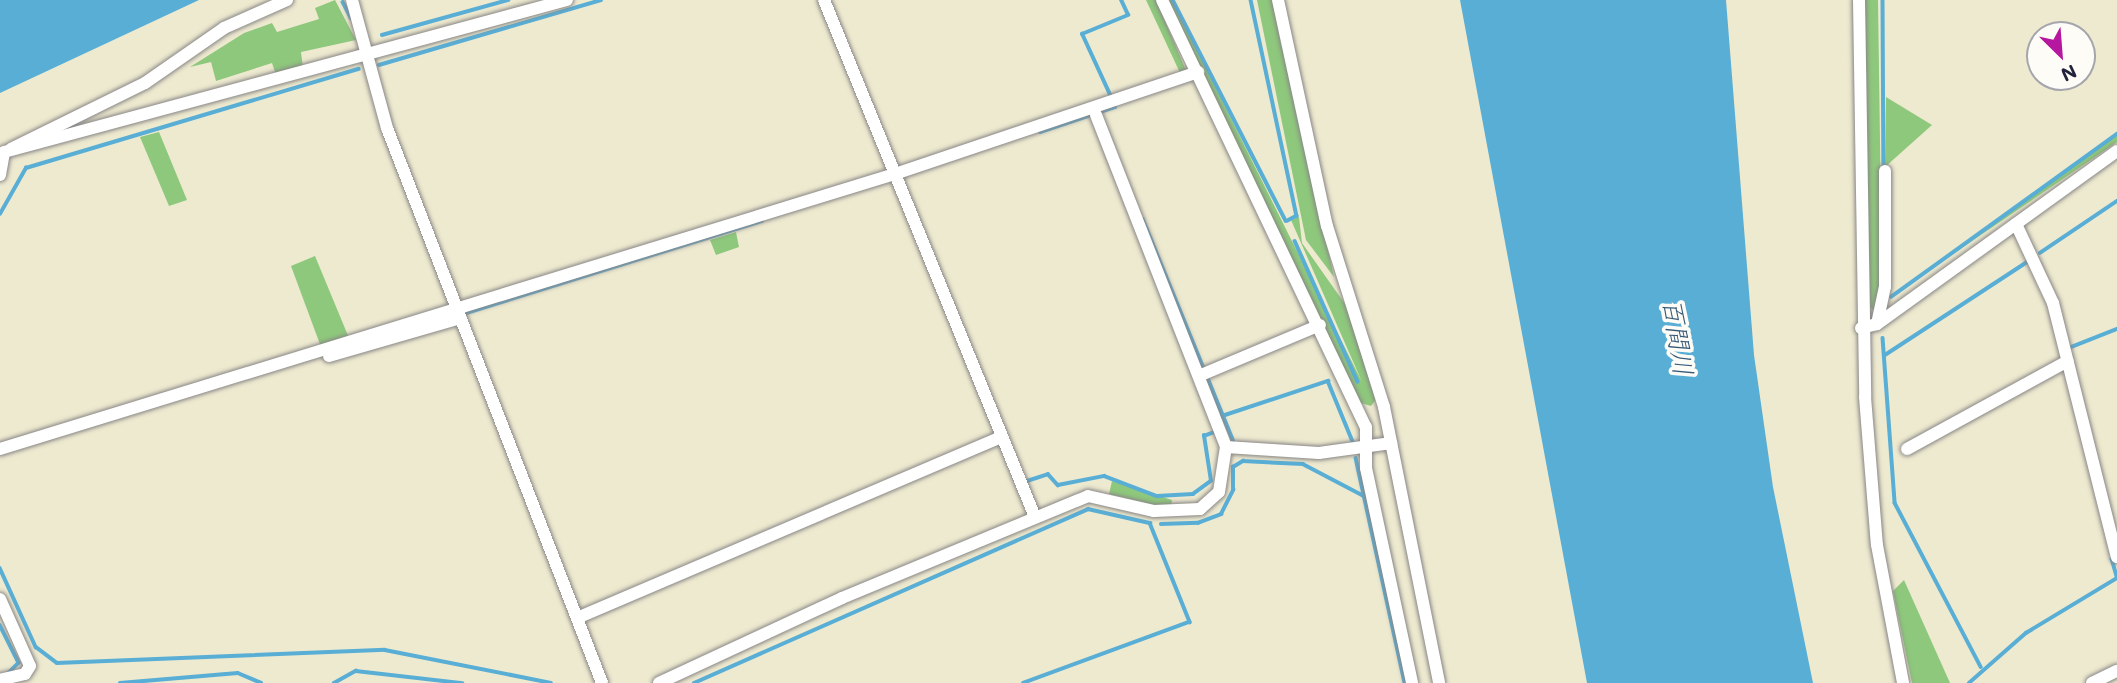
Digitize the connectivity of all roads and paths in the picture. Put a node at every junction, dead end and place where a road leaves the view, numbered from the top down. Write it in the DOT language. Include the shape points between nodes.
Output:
graph roads {
  1 [pos="287,0"];
  2 [pos="352,0"];
  3 [pos="567,0"];
  4 [pos="824,0"];
  5 [pos="1162,0"];
  6 [pos="1278,0"];
  7 [pos="1859,0"];
  8 [pos="369,51"];
  9 [pos="1198,72"];
  10 [pos="1096,115"];
  11 [pos="2117,150"];
  12 [pos="2,153"];
  13 [pos="1884,172"];
  14 [pos="895,174"];
  15 [pos="0,175"];
  16 [pos="2017,223"];
  17 [pos="459,313"];
  18 [pos="1320,324"];
  19 [pos="1877,324"];
  20 [pos="1861,328"];
  21 [pos="330,356"];
  22 [pos="2064,363"];
  23 [pos="1203,374"];
  24 [pos="1001,442"];
  25 [pos="1391,443"];
  26 [pos="1368,446"];
  27 [pos="1226,447"];
  28 [pos="1907,449"];
  29 [pos="0,450"];
  30 [pos="1035,517"];
  31 [pos="2117,557"];
  32 [pos="0,598"];
  33 [pos="580,617"];
  34 [pos="2117,671"];
  35 [pos="0,680"];
  36 [pos="602,683"];
  37 [pos="659,683"];
  38 [pos="1412,683"];
  39 [pos="1439,683"];
  40 [pos="1903,683"];
  41 [pos="2092,683"];
  1 -- 12 [label="street" via="224,28 145,83"];
  2 -- 8 [label="street"];
  3 -- 8 [label="street"];
  4 -- 14 [label="street"];
  5 -- 9 [label="street"];
  6 -- 25 [label="street" via="1312,167"];
  7 -- 20 [label="street"];
  8 -- 12 [label="street"];
  8 -- 17 [label="street" via="370,82"];
  9 -- 14 [label="street"];
  9 -- 18 [label="street"];
  10 -- 23 [label="street"];
  11 -- 16 [label="street"];
  12 -- 15 [label="street"];
  13 -- 19 [label="street" via="1885,287"];
  14 -- 17 [label="street"];
  14 -- 24 [label="street"];
  16 -- 19 [label="street"];
  16 -- 22 [label="street" via="2051,294"];
  17 -- 21 [label="street"];
  17 -- 29 [label="street"];
  17 -- 33 [label="street"];
  18 -- 23 [label="street"];
  18 -- 26 [label="street" via="1366,427"];
  19 -- 20 [label="street"];
  20 -- 40 [label="street" via="1877,545"];
  22 -- 28 [label="street"];
  22 -- 31 [label="street"];
  23 -- 27 [label="street"];
  24 -- 30 [label="street"];
  24 -- 33 [label="street"];
  25 -- 26 [label="street"];
  25 -- 39 [label="street"];
  26 -- 27 [label="street" via="1320,453"];
  26 -- 38 [label="street" via="1366,468"];
  27 -- 30 [label="street" via="1219,492 1200,509 1154,511 1088,496"];
  30 -- 37 [label="street"];
  32 -- 35 [label="street" via="30,666 18,678"];
  33 -- 36 [label="street"];
  34 -- 41 [label="street"];
}
